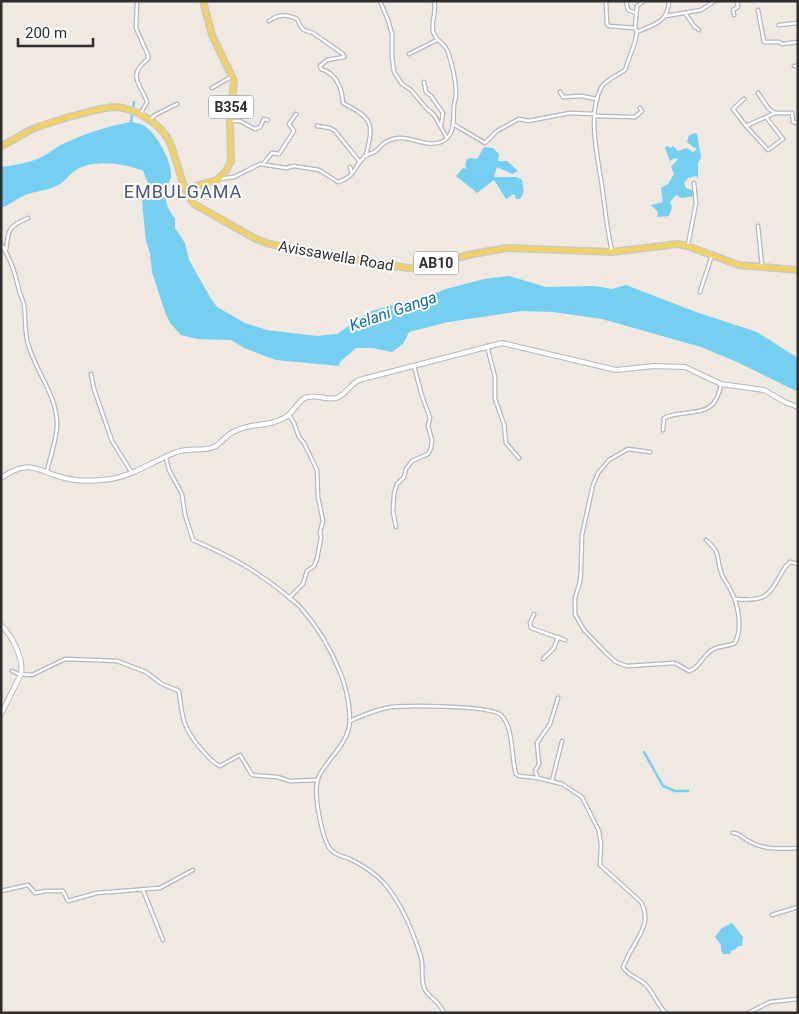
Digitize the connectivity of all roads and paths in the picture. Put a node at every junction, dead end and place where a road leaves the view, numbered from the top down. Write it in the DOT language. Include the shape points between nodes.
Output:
graph roads {
  1 [pos="137,1"];
  2 [pos="203,1"];
  3 [pos="380,1"];
  4 [pos="434,1"];
  5 [pos="606,1"];
  6 [pos="626,1"];
  7 [pos="644,1"];
  8 [pos="669,1"];
  9 [pos="715,1"];
  10 [pos="737,1"];
  11 [pos="758,10"];
  12 [pos="685,13"];
  13 [pos="636,14"];
  14 [pos="734,15"];
  15 [pos="666,16"];
  16 [pos="269,21"];
  17 [pos="798,23"];
  18 [pos="779,24"];
  19 [pos="636,30"];
  20 [pos="699,30"];
  21 [pos="437,40"];
  22 [pos="798,42"];
  23 [pos="409,54"];
  24 [pos="794,66"];
  25 [pos="798,66"];
  26 [pos="232,76"];
  27 [pos="424,82"];
  28 [pos="212,88"];
  29 [pos="560,92"];
  30 [pos="758,93"];
  31 [pos="597,99"];
  32 [pos="744,99"];
  33 [pos="177,104"];
  34 [pos="640,108"];
  35 [pos="775,113"];
  36 [pos="138,114"];
  37 [pos="296,114"];
  38 [pos="595,115"];
  39 [pos="766,117"];
  40 [pos="150,120"];
  41 [pos="268,120"];
  42 [pos="230,121"];
  43 [pos="798,123"];
  44 [pos="453,124"];
  45 [pos="317,126"];
  46 [pos="746,126"];
  47 [pos="440,127"];
  48 [pos="447,138"];
  49 [pos="1,146"];
  50 [pos="366,155"];
  51 [pos="360,162"];
  52 [pos="263,164"];
  53 [pos="350,167"];
  54 [pos="352,172"];
  55 [pos="217,180"];
  56 [pos="694,183"];
  57 [pos="185,189"];
  58 [pos="28,218"];
  59 [pos="758,226"];
  60 [pos="1,244"];
  61 [pos="687,246"];
  62 [pos="6,252"];
  63 [pos="612,252"];
  64 [pos="712,255"];
  65 [pos="762,268"];
  66 [pos="798,270"];
  67 [pos="700,292"];
  68 [pos="487,346"];
  69 [pos="414,366"];
  70 [pos="91,374"];
  71 [pos="721,384"];
  72 [pos="798,407"];
  73 [pos="289,415"];
  74 [pos="663,430"];
  75 [pos="650,452"];
  76 [pos="166,458"];
  77 [pos="519,458"];
  78 [pos="47,471"];
  79 [pos="132,473"];
  80 [pos="1,478"];
  81 [pos="396,527"];
  82 [pos="706,540"];
  83 [pos="798,564"];
  84 [pos="289,598"];
  85 [pos="735,599"];
  86 [pos="534,614"];
  87 [pos="1,625"];
  88 [pos="558,637"];
  89 [pos="565,640"];
  90 [pos="543,659"];
  91 [pos="12,671"];
  92 [pos="21,674"];
  93 [pos="558,698"];
  94 [pos="1,714"];
  95 [pos="349,721"];
  96 [pos="562,741"];
  97 [pos="538,778"];
  98 [pos="318,780"];
  99 [pos="552,782"];
  100 [pos="733,833"];
  101 [pos="798,848"];
  102 [pos="193,870"];
  103 [pos="143,890"];
  104 [pos="1,891"];
  105 [pos="798,907"];
  106 [pos="772,916"];
  107 [pos="163,940"];
  108 [pos="798,999"];
  109 [pos="444,1013"];
  110 [pos="666,1013"];
  111 [pos="748,1013"];
  1 -- 36 [label="street" via="136,28 148,55 136,77 147,100"];
  2 -- 26 [label="main road, B354" via="212,34"];
  3 -- 47 [label="street" via="392,34 394,72 434,115"];
  4 -- 21 [label="street" via="433,31"];
  5 -- 19 [label="street" via="609,26"];
  6 -- 13 [label="street" via="628,10"];
  7 -- 13 [label="street" via="637,6"];
  8 -- 15 [label="street"];
  9 -- 12 [label="street" via="701,10"];
  10 -- 14 [label="street"];
  11 -- 22 [label="street" via="764,42"];
  12 -- 15 [label="street"];
  12 -- 20 [label="street"];
  13 -- 19 [label="street"];
  15 -- 19 [label="street"];
  16 -- 50 [label="street" via="283,15 297,19 304,30 343,54 344,57 327,60 320,66 335,77 341,87 343,103 360,112 371,126"];
  17 -- 18 [label="street"];
  19 -- 31 [label="street" via="626,70 602,86"];
  21 -- 23 [label="street"];
  21 -- 44 [label="street" via="445,45 455,82"];
  24 -- 25 [label="street"];
  26 -- 28 [label="street"];
  26 -- 42 [label="main road, B354"];
  27 -- 47 [label="street" via="426,92 443,114"];
  29 -- 31 [label="street" via="563,97"];
  30 -- 35 [label="street"];
  31 -- 38 [label="street"];
  32 -- 46 [label="street" via="733,109"];
  33 -- 40 [label="street"];
  34 -- 38 [label="street" via="642,111 635,117"];
  35 -- 39 [label="street"];
  35 -- 43 [label="street" via="792,113 793,122"];
  36 -- 40 [label="main road, Avissawella Road / AB10"];
  36 -- 49 [label="main road, Avissawella Road / AB10" via="109,108 37,128"];
  37 -- 52 [label="street" via="290,124 294,131 288,142 279,154 272,153"];
  38 -- 44 [label="street" via="570,113 519,119 497,131 486,144"];
  38 -- 63 [label="street"];
  39 -- 46 [label="street"];
  39 -- 46 [label="street" via="783,139 770,149"];
  40 -- 57 [label="main road, Avissawella Road / AB10" via="168,140"];
  41 -- 42 [label="street" via="264,119 257,129 240,121"];
  42 -- 55 [label="main road, B354" via="232,161"];
  44 -- 48 [label="street"];
  45 -- 51 [label="street" via="335,131"];
  47 -- 48 [label="street"];
  48 -- 50 [label="street" via="427,143 394,138 376,152"];
  50 -- 51 [label="street"];
  51 -- 54 [label="street"];
  52 -- 54 [label="street" via="319,170 338,182 348,179"];
  52 -- 55 [label="street" via="234,177"];
  53 -- 54 [label="street"];
  55 -- 57 [label="main road"];
  56 -- 61 [label="street" via="696,203"];
  57 -- 63 [label="main road, Avissawella Road / AB10" via="194,204 256,239 306,252 395,267 419,267 507,248"];
  58 -- 62 [label="street" via="10,228"];
  59 -- 65 [label="street"];
  60 -- 62 [label="street"];
  61 -- 63 [label="main road, Avissawella Road / AB10" via="671,244"];
  61 -- 64 [label="main road, Avissawella Road / AB10"];
  62 -- 78 [label="street" via="24,304 28,345 55,406 58,424"];
  64 -- 65 [label="main road, Avissawella Road / AB10" via="739,265"];
  64 -- 67 [label="street"];
  65 -- 66 [label="main road, Avissawella Road / AB10"];
  68 -- 69 [label="street"];
  68 -- 71 [label="street" via="514,345 616,370 685,367"];
  68 -- 77 [label="street" via="496,377 496,399 506,443"];
  69 -- 73 [label="street" via="359,380 339,397 305,398"];
  69 -- 81 [label="street" via="430,418 428,426 432,440 428,454 412,461 397,484 393,512"];
  70 -- 79 [label="street" via="112,442"];
  71 -- 72 [label="street" via="764,390"];
  71 -- 74 [label="street" via="715,403 698,412 664,418"];
  73 -- 76 [label="street" via="267,425 234,431 217,446 186,449"];
  73 -- 84 [label="street" via="317,470 322,521 314,566"];
  75 -- 85 [label="street" via="628,449 609,460 598,473 582,535 582,570 575,598 578,621 616,662 627,666 675,663 689,671 694,670 715,648 735,643 739,619"];
  76 -- 79 [label="street"];
  76 -- 84 [label="street" via="182,494 193,540 242,563"];
  78 -- 79 [label="street" via="84,481"];
  78 -- 80 [label="street" via="16,468"];
  82 -- 85 [label="street" via="716,549 721,573"];
  83 -- 85 [label="street" via="790,562 762,599"];
  84 -- 95 [label="street" via="310,619 335,660 346,685"];
  86 -- 88 [label="street" via="531,628"];
  87 -- 92 [label="street" via="20,659"];
  88 -- 89 [label="street"];
  88 -- 90 [label="street" via="554,648"];
  91 -- 92 [label="street"];
  92 -- 94 [label="street"];
  92 -- 98 [label="street" via="32,675 65,659 117,661 146,672 179,691 185,725 193,740 214,763 220,766 240,755 252,775 290,781"];
  93 -- 97 [label="street" via="550,724 537,743 539,764 535,771"];
  95 -- 97 [label="street" via="388,708 430,706 496,712 504,719 513,743 516,774"];
  95 -- 98 [label="street" via="344,741"];
  96 -- 99 [label="street"];
  97 -- 99 [label="street"];
  98 -- 109 [label="street" via="317,809 328,846 377,875 396,898 421,958 426,991 441,1005"];
  99 -- 110 [label="street" via="562,784 582,797 599,831 600,865 641,902 645,910 642,934 623,967 644,984"];
  100 -- 101 [label="street" via="771,849"];
  102 -- 103 [label="street" via="165,886"];
  103 -- 104 [label="street" via="97,893 68,901 63,891 35,893 28,885"];
  103 -- 107 [label="street"];
  105 -- 106 [label="street"];
  108 -- 111 [label="street" via="770,1002"];
}
